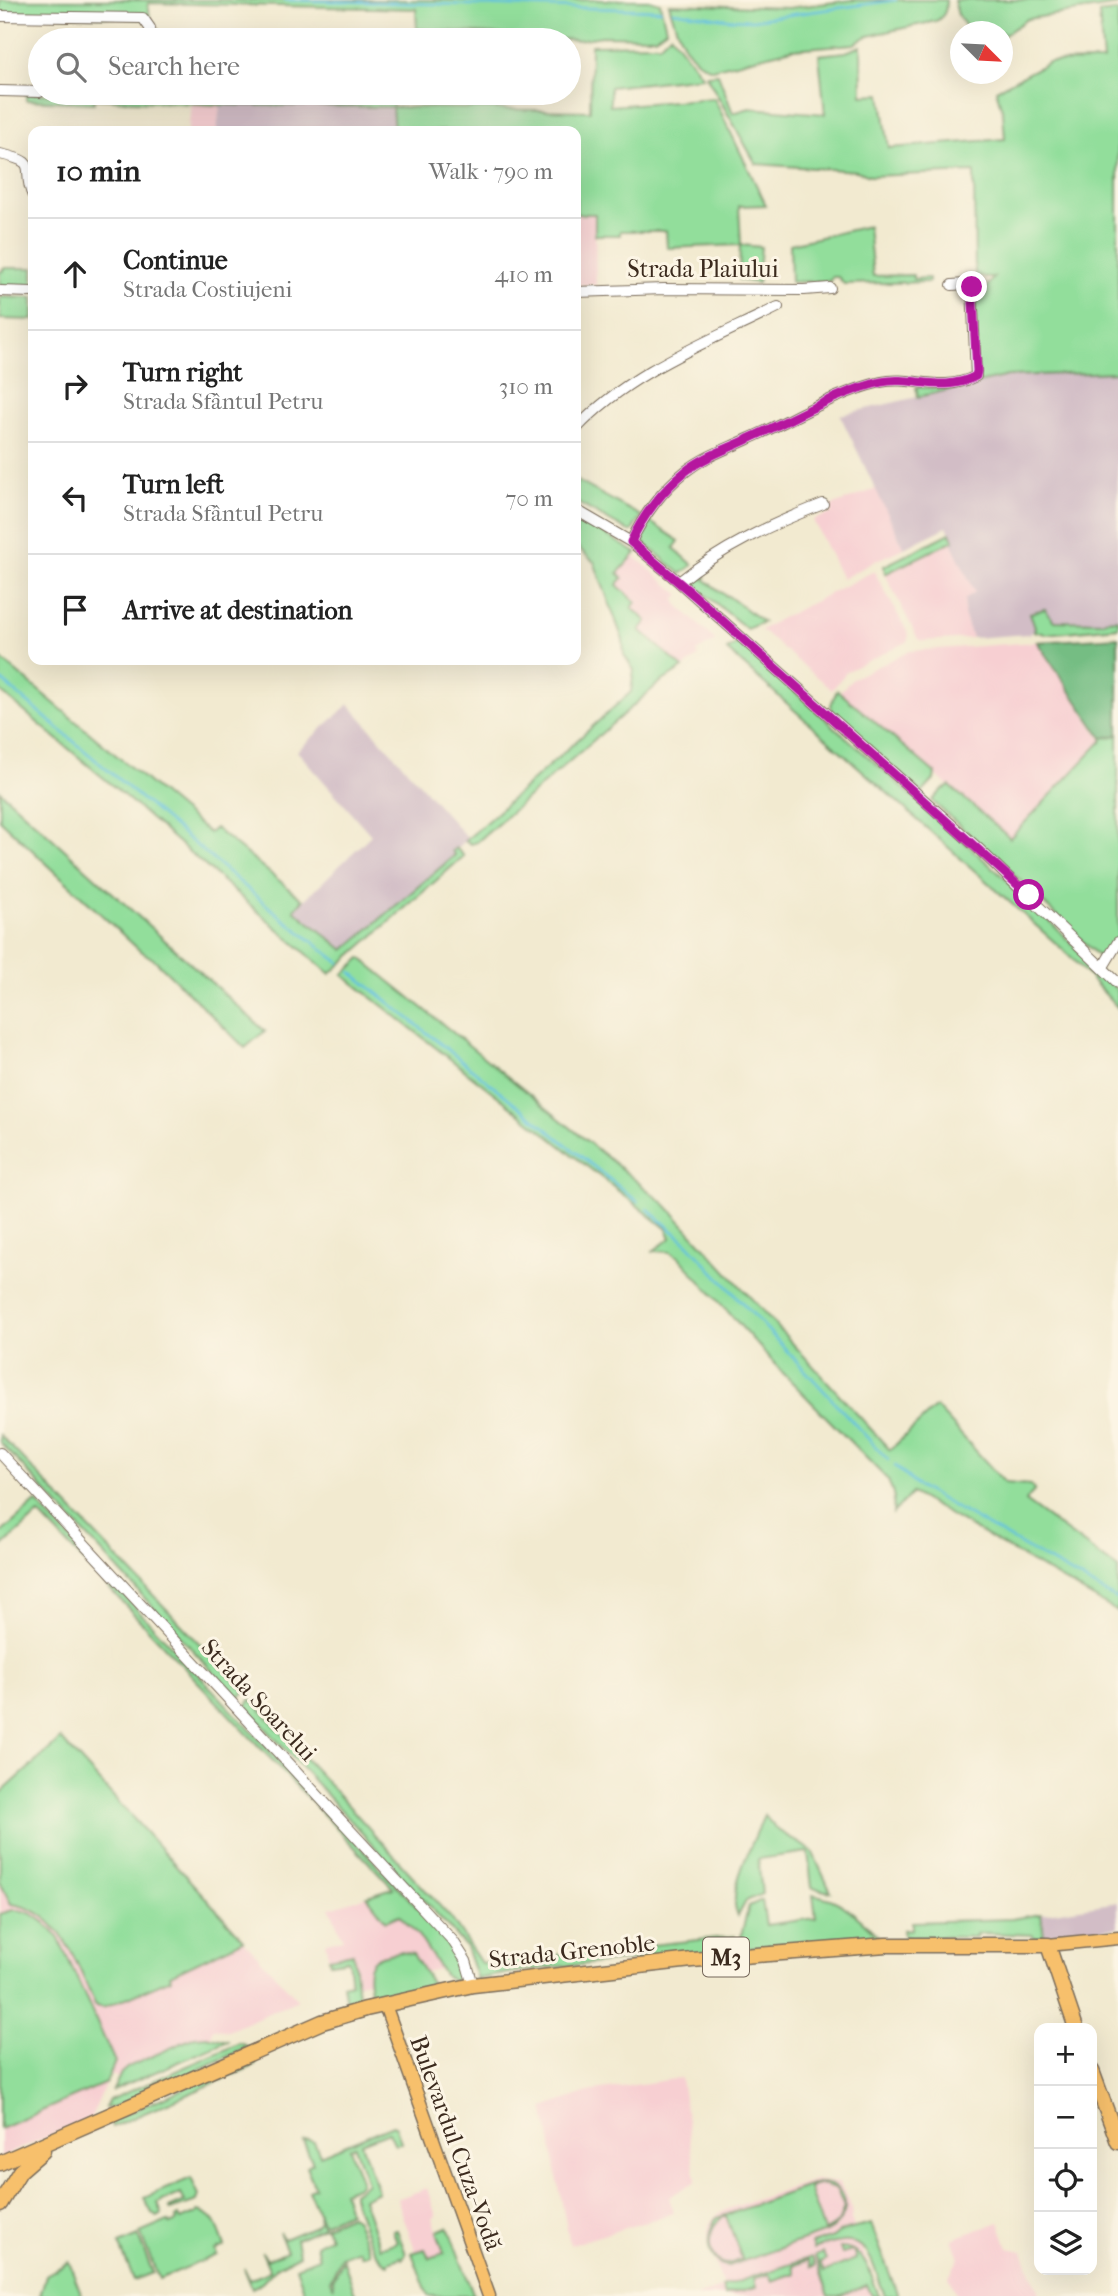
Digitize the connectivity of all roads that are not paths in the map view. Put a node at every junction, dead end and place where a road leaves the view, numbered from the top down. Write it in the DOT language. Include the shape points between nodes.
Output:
graph roads {
  1 [pos="0,16"];
  2 [pos="150,28"];
  3 [pos="0,91"];
  4 [pos="28,92"];
  5 [pos="0,154"];
  6 [pos="28,166"];
  7 [pos="952,285"];
  8 [pos="830,288"];
  9 [pos="0,291"];
  10 [pos="28,292"];
  11 [pos="581,292"];
  12 [pos="778,307"];
  13 [pos="581,424"];
  14 [pos="823,504"];
  15 [pos="581,513"];
  16 [pos="631,542"];
  17 [pos="679,582"];
  18 [pos="1118,942"];
  19 [pos="1102,967"];
  20 [pos="1118,983"];
  21 [pos="0,1453"];
  22 [pos="1118,1938"];
  23 [pos="1048,1945"];
  24 [pos="473,1985"];
  25 [pos="385,2005"];
  26 [pos="1074,2023"];
  27 [pos="1097,2085"];
  28 [pos="59,2138"];
  29 [pos="1118,2142"];
  30 [pos="0,2162"];
  31 [pos="0,2204"];
  32 [pos="489,2296"];
  1 -- 2 [label="street" via="143,18"];
  3 -- 4 [label="street"];
  5 -- 6 [label="street" via="24,160"];
  7 -- 16 [label="street" via="972,287 976,376 944,384 895,380 867,386 715,454 673,484"];
  8 -- 11 [label="street, Strada Plaiului"];
  9 -- 10 [label="street"];
  12 -- 13 [label="street" via="627,384"];
  14 -- 17 [label="street" via="751,536"];
  15 -- 16 [label="street"];
  16 -- 17 [label="street"];
  17 -- 19 [label="street" via="980,850"];
  18 -- 19 [label="street"];
  19 -- 20 [label="street"];
  21 -- 24 [label="street, Strada Soarelui" via="453,1941 466,1961"];
  22 -- 23 [label="main road, Strada Grenoble"];
  23 -- 24 [label="highway, Strada Grenoble / M3" via="876,1946 692,1960"];
  23 -- 26 [label="highway"];
  24 -- 25 [label="highway, Strada Grenoble / M3"];
  25 -- 28 [label="highway, Strada Grenoble / M3" via="301,2031"];
  25 -- 32 [label="main road, Bulevardul Cuza-Vodă"];
  27 -- 29 [label="highway"];
  28 -- 30 [label="highway, Strada Grenoble / M3"];
  28 -- 31 [label="highway, Strada Grenoble / M3" via="26,2164"];
}
